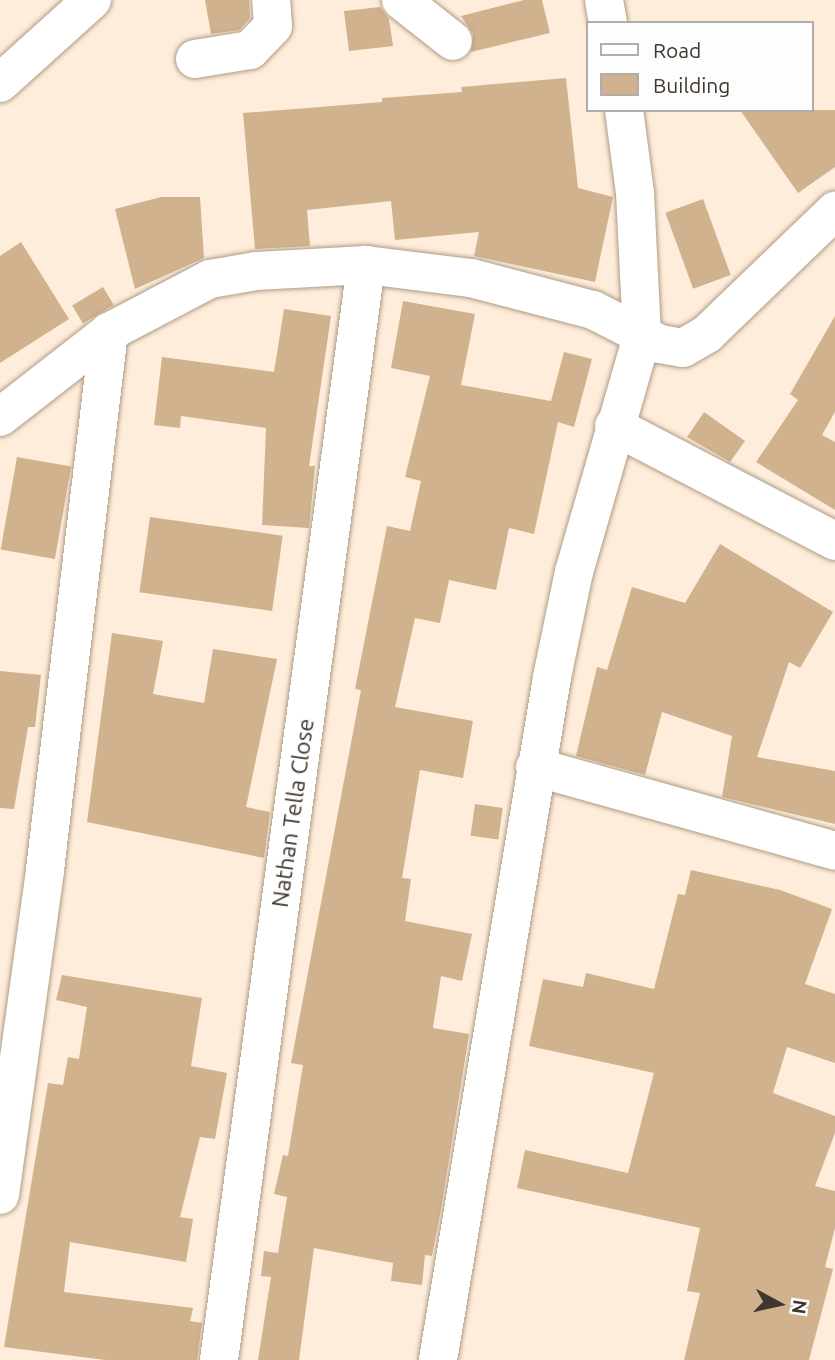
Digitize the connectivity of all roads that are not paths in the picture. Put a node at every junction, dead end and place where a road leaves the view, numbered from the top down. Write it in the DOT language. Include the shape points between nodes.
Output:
graph roads {
  1 [pos="92,0"];
  2 [pos="271,0"];
  3 [pos="401,0"];
  4 [pos="604,0"];
  5 [pos="608,21"];
  6 [pos="453,41"];
  7 [pos="195,59"];
  8 [pos="0,83"];
  9 [pos="624,112"];
  10 [pos="835,211"];
  11 [pos="366,265"];
  12 [pos="109,332"];
  13 [pos="642,336"];
  14 [pos="0,417"];
  15 [pos="614,426"];
  16 [pos="835,541"];
  17 [pos="535,767"];
  18 [pos="835,851"];
  19 [pos="0,1195"];
  20 [pos="219,1360"];
  21 [pos="438,1360"];
  1 -- 8 [label="street"];
  2 -- 7 [label="street" via="273,26 250,50"];
  3 -- 6 [label="street"];
  4 -- 5 [label="street"];
  9 -- 13 [label="street" via="635,193"];
  10 -- 13 [label="street" via="707,334 683,348"];
  11 -- 12 [label="street" via="256,271 210,279"];
  11 -- 13 [label="street" via="471,278 581,306"];
  11 -- 20 [label="street, Nathan Tella Close"];
  12 -- 14 [label="street"];
  12 -- 19 [label="street" via="45,870"];
  13 -- 15 [label="street"];
  15 -- 16 [label="street"];
  15 -- 17 [label="street" via="574,572"];
  17 -- 18 [label="street"];
  17 -- 21 [label="street"];
}
